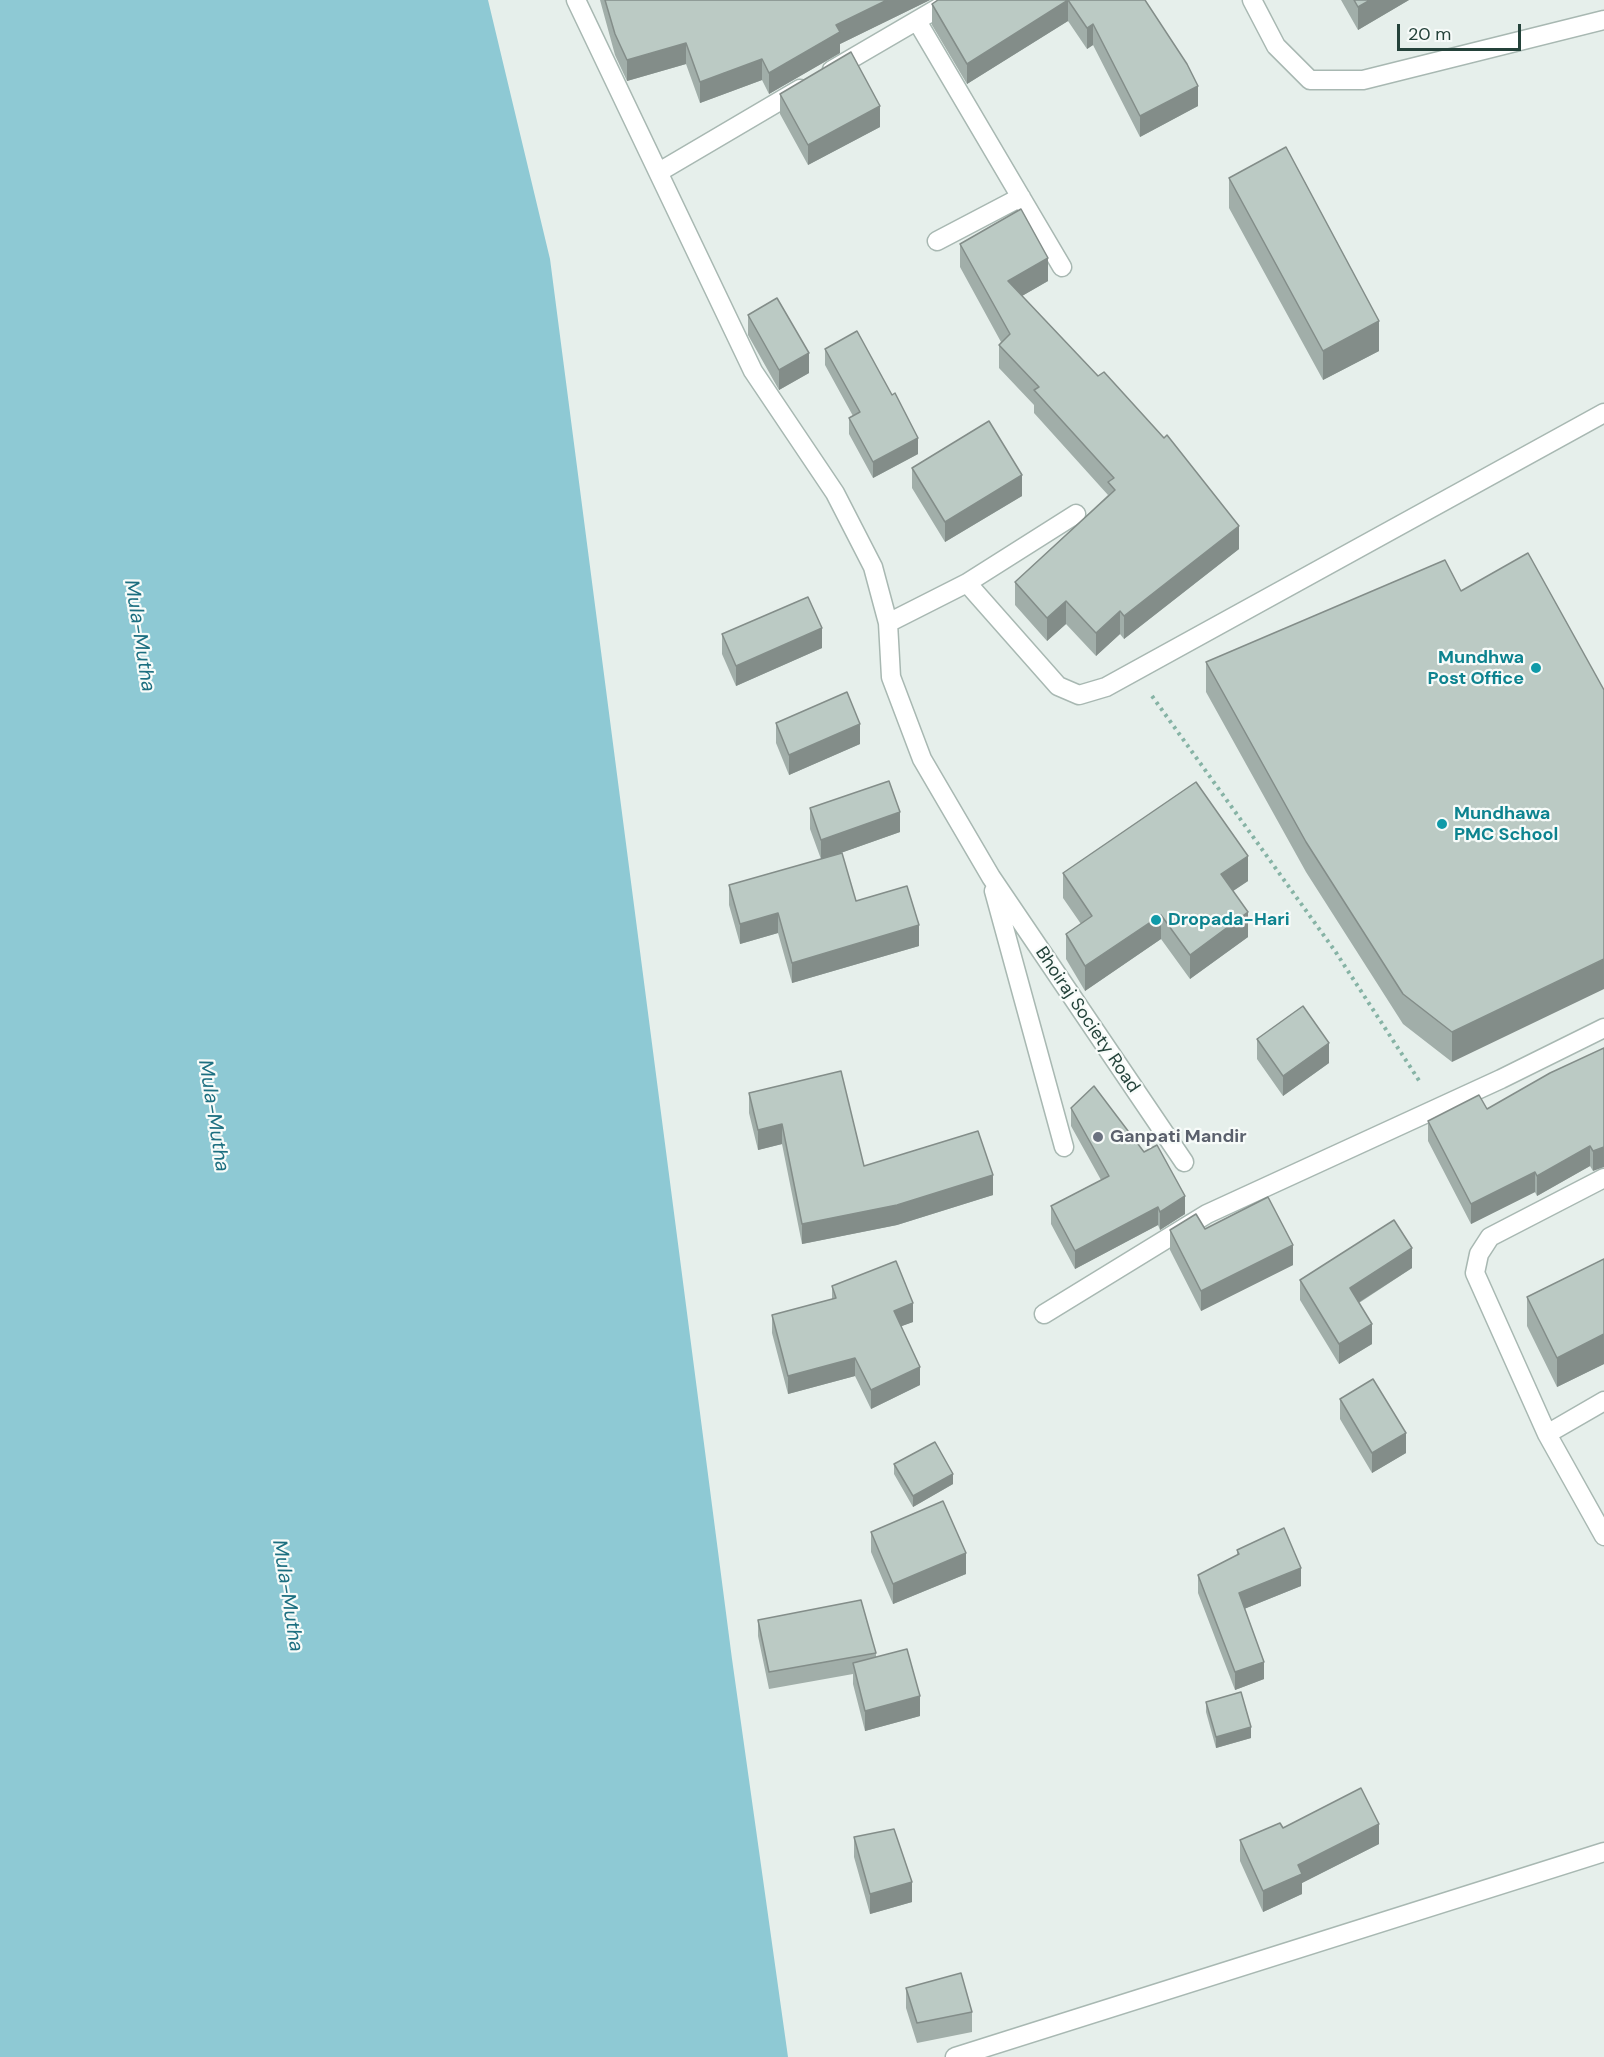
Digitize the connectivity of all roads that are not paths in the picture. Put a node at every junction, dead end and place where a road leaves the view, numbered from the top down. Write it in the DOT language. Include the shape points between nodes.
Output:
graph roads {
  1 [pos="576,0"];
  2 [pos="952,0"];
  3 [pos="1252,0"];
  4 [pos="1604,20"];
  5 [pos="917,21"];
  6 [pos="658,172"];
  7 [pos="1021,197"];
  8 [pos="937,241"];
  9 [pos="1062,267"];
  10 [pos="1604,413"];
  11 [pos="1076,514"];
  12 [pos="967,583"];
  13 [pos="888,623"];
  14 [pos="991,877"];
  15 [pos="1604,1028"];
  16 [pos="1064,1147"];
  17 [pos="1184,1162"];
  18 [pos="1604,1178"];
  19 [pos="1044,1314"];
  20 [pos="1604,1401"];
  21 [pos="1547,1434"];
  22 [pos="1604,1536"];
  23 [pos="1604,1852"];
  24 [pos="955,2057"];
  1 -- 6 [label="street, Bhoiraj Society Road"];
  2 -- 5 [label="street"];
  3 -- 4 [label="street" via="1276,46 1310,80 1363,80"];
  5 -- 6 [label="street"];
  5 -- 7 [label="street"];
  6 -- 13 [label="street, Bhoiraj Society Road" via="753,370 835,493 868,557"];
  7 -- 8 [label="street"];
  7 -- 9 [label="street"];
  10 -- 12 [label="street" via="1106,687 1079,695 1058,686"];
  11 -- 12 [label="street"];
  12 -- 13 [label="street"];
  13 -- 14 [label="street, Bhoiraj Society Road" via="891,677 922,759"];
  14 -- 16 [label="street, Bhoiraj Society Road"];
  14 -- 17 [label="street, Bhoiraj Society Road"];
  15 -- 19 [label="street" via="1207,1214"];
  18 -- 21 [label="street" via="1490,1238 1479,1254 1474,1273"];
  20 -- 21 [label="street"];
  21 -- 22 [label="street"];
  23 -- 24 [label="street"];
}
